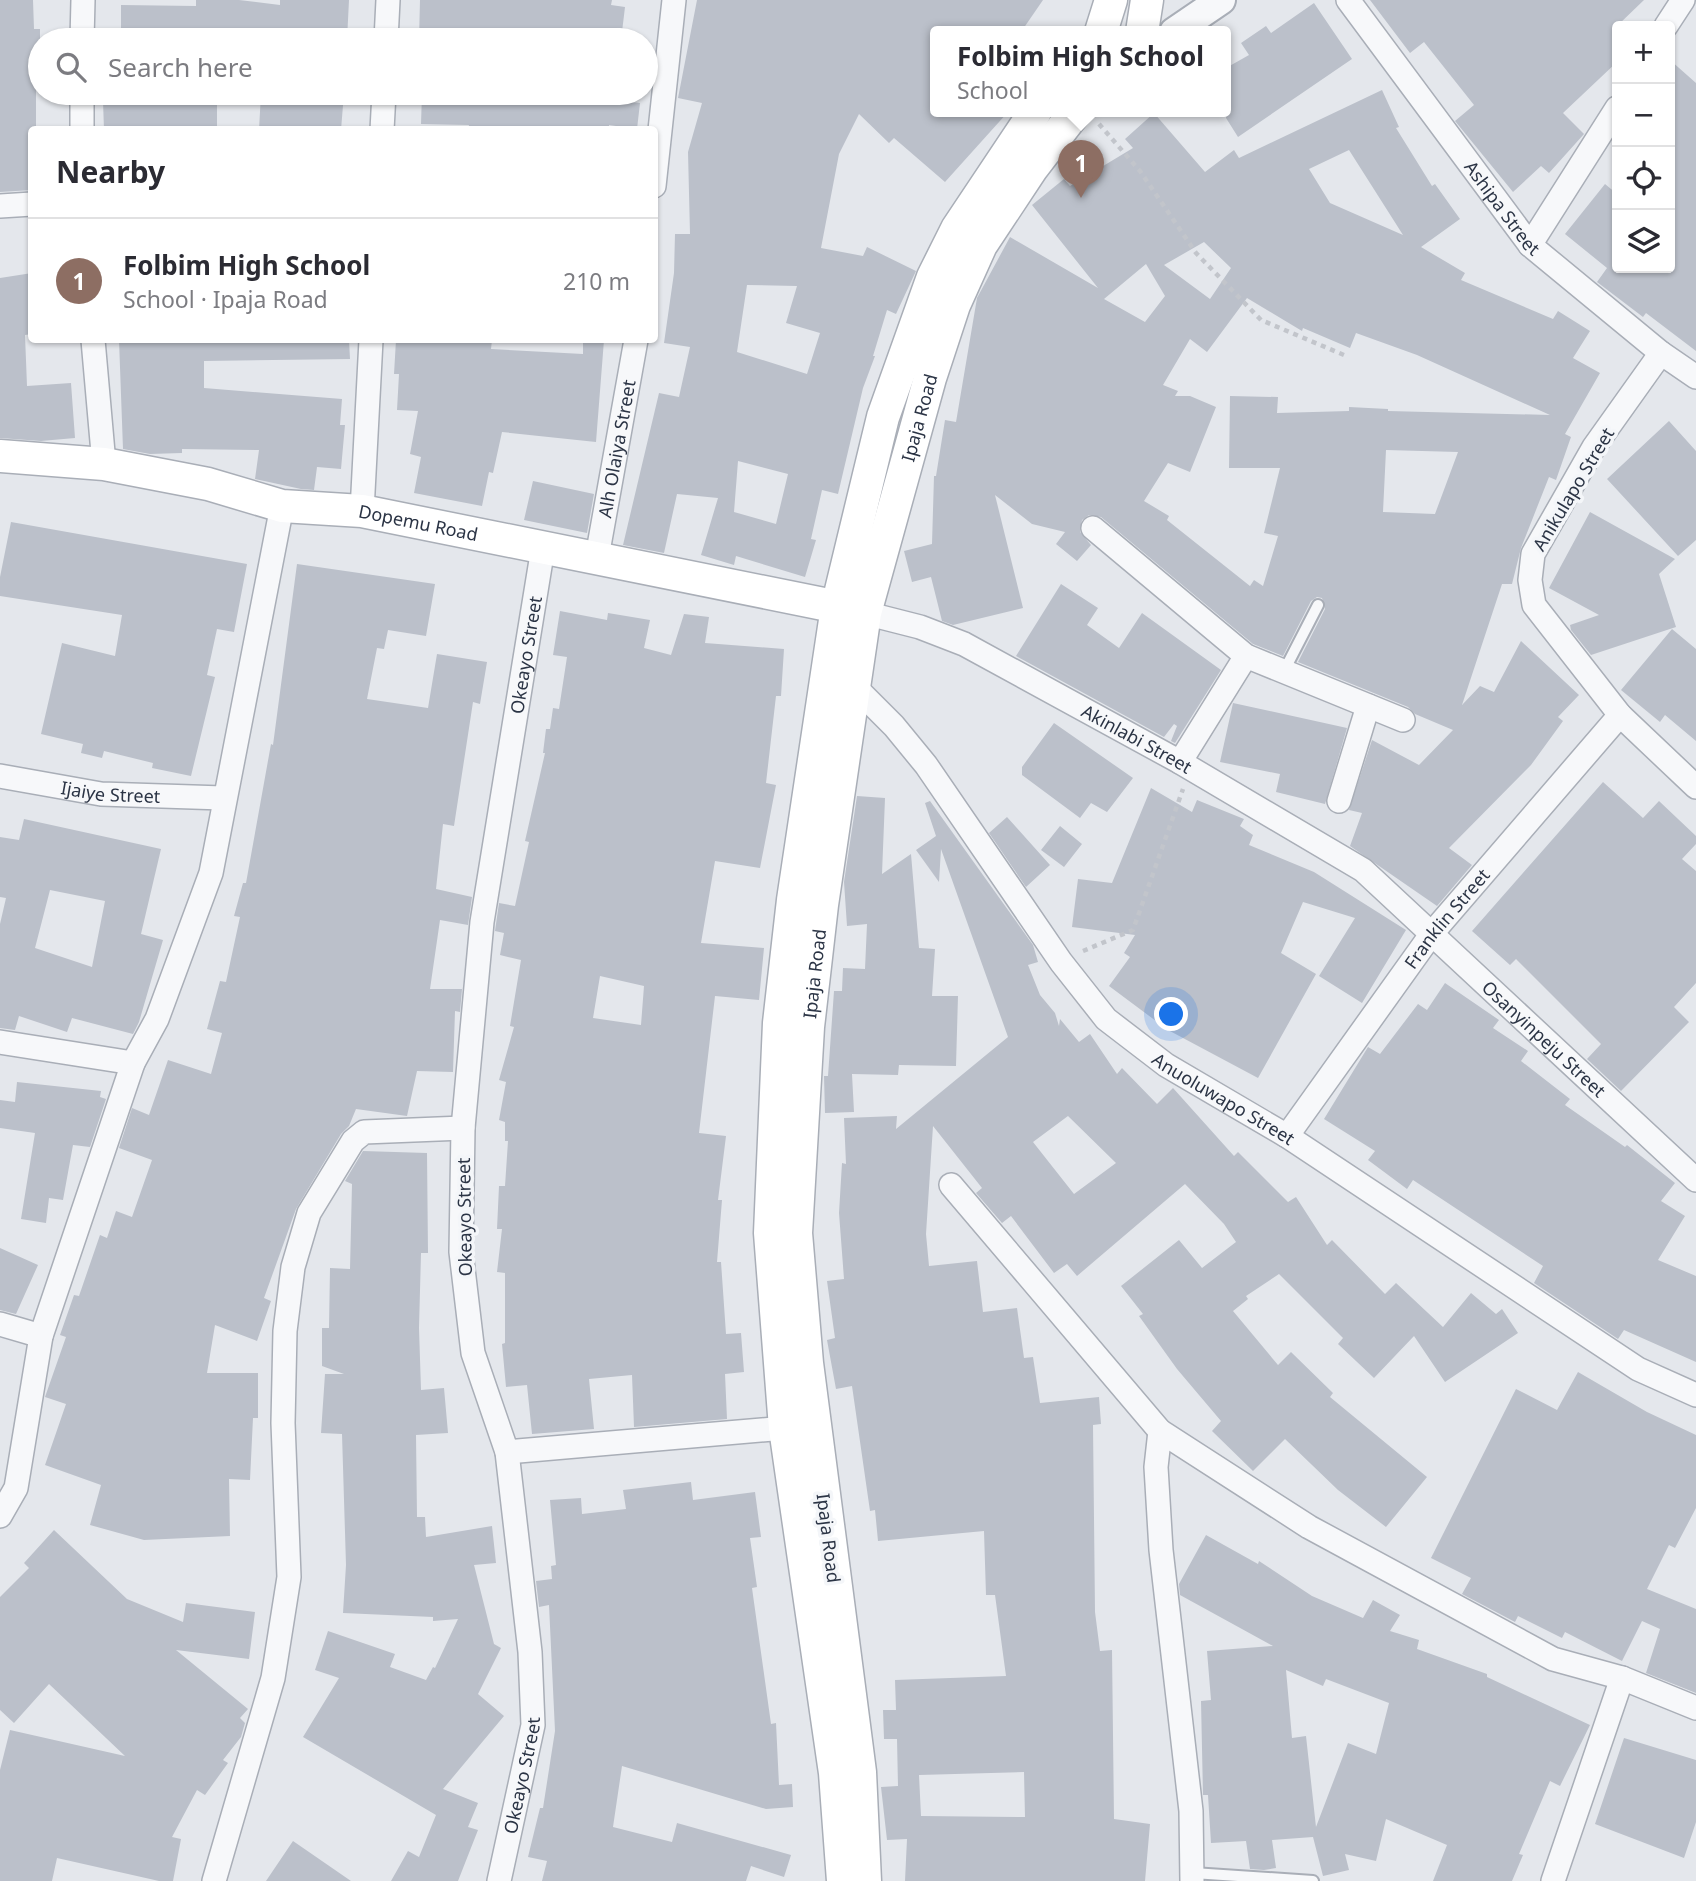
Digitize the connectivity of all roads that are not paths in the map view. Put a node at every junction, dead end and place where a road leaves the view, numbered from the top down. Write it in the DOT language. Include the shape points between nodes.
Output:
graph roads {
  1 [pos="83,0"];
  2 [pos="388,0"];
  3 [pos="674,0"];
  4 [pos="1111,0"];
  5 [pos="1147,0"];
  6 [pos="1221,0"];
  7 [pos="1348,0"];
  8 [pos="1683,0"];
  9 [pos="1669,21"];
  10 [pos="1103,26"];
  11 [pos="1143,26"];
  12 [pos="1183,26"];
  13 [pos="82,28"];
  14 [pos="387,28"];
  15 [pos="82,105"];
  16 [pos="383,105"];
  17 [pos="1612,116"];
  18 [pos="1032,117"];
  19 [pos="1086,117"];
  20 [pos="82,126"];
  21 [pos="382,126"];
  22 [pos="658,149"];
  23 [pos="28,204"];
  24 [pos="0,206"];
  25 [pos="1530,245"];
  26 [pos="93,343"];
  27 [pos="371,343"];
  28 [pos="635,343"];
  29 [pos="1661,354"];
  30 [pos="1696,377"];
  31 [pos="0,456"];
  32 [pos="104,464"];
  33 [pos="282,506"];
  34 [pos="362,511"];
  35 [pos="1093,528"];
  36 [pos="543,548"];
  37 [pos="597,557"];
  38 [pos="1318,605"];
  39 [pos="851,610"];
  40 [pos="1246,656"];
  41 [pos="1284,671"];
  42 [pos="841,682"];
  43 [pos="1368,706"];
  44 [pos="1620,715"];
  45 [pos="1403,720"];
  46 [pos="1185,765"];
  47 [pos="0,776"];
  48 [pos="1696,788"];
  49 [pos="223,798"];
  50 [pos="1339,801"];
  51 [pos="1393,895"];
  52 [pos="1433,932"];
  53 [pos="0,1042"];
  54 [pos="133,1063"];
  55 [pos="463,1128"];
  56 [pos="1287,1136"];
  57 [pos="1696,1180"];
  58 [pos="951,1185"];
  59 [pos="0,1324"];
  60 [pos="41,1336"];
  61 [pos="1696,1395"];
  62 [pos="785,1428"];
  63 [pos="1160,1431"];
  64 [pos="507,1452"];
  65 [pos="0,1516"];
  66 [pos="1622,1678"];
  67 [pos="1696,1708"];
  68 [pos="1193,1877"];
  69 [pos="214,1881"];
  70 [pos="499,1881"];
  71 [pos="843,1881"];
  72 [pos="865,1881"];
  73 [pos="1313,1881"];
  74 [pos="1553,1881"];
  1 -- 13 [label="street"];
  2 -- 14 [label="street"];
  3 -- 22 [label="street"];
  4 -- 10 [label="main road"];
  5 -- 11 [label="main road"];
  6 -- 12 [label="street"];
  7 -- 25 [label="street, Ashipa Street"];
  8 -- 9 [label="street"];
  15 -- 20 [label="street"];
  16 -- 21 [label="street"];
  17 -- 25 [label="street"];
  18 -- 39 [label="main road, Ipaja Road" via="957,229 933,277 883,416"];
  19 -- 39 [label="main road, Ipaja Road" via="1004,209 981,245 954,305"];
  23 -- 24 [label="street"];
  25 -- 29 [label="street, Ashipa Street"];
  26 -- 32 [label="street"];
  27 -- 34 [label="street"];
  28 -- 37 [label="street, Alh Olaiya Street"];
  29 -- 30 [label="street, Ashipa Street"];
  29 -- 44 [label="street, Anikulapo Street" via="1594,447 1533,554 1534,604"];
  31 -- 32 [label="main road, Dopemu Road"];
  32 -- 33 [label="main road, Dopemu Road" via="208,484"];
  33 -- 34 [label="main road, Dopemu Road"];
  33 -- 49 [label="street"];
  34 -- 36 [label="main road, Dopemu Road"];
  35 -- 40 [label="street"];
  36 -- 37 [label="main road, Dopemu Road"];
  36 -- 55 [label="street, Okeayo Street" via="482,922"];
  37 -- 39 [label="main road, Dopemu Road"];
  38 -- 41 [label="lane"];
  39 -- 42 [label="main road, Ipaja Road"];
  39 -- 46 [label="street, Akinlabi Street" via="920,627 964,644"];
  40 -- 41 [label="street"];
  40 -- 46 [label="street"];
  41 -- 43 [label="street"];
  42 -- 56 [label="street, Anuoluwapo Street" via="894,726 926,765 1061,962 1106,1019 1166,1065"];
  42 -- 62 [label="main road, Ipaja Road" via="793,900 779,1023 770,1233"];
  42 -- 72 [label="main road, Ipaja Road" via="808,1027 796,1233 809,1376 860,1772"];
  43 -- 45 [label="street"];
  43 -- 50 [label="street"];
  44 -- 48 [label="street, Anikulapo Street"];
  44 -- 52 [label="street, Franklin Street"];
  46 -- 51 [label="street, Akinlabi Street" via="1363,870"];
  47 -- 49 [label="street, Ijaiye Street" via="101,794"];
  49 -- 54 [label="street" via="211,873 157,1019"];
  51 -- 52 [label="street, Osanyinpeju Street"];
  52 -- 56 [label="street, Franklin Street"];
  52 -- 57 [label="street, Osanyinpeju Street"];
  53 -- 54 [label="street"];
  54 -- 60 [label="street"];
  55 -- 64 [label="street, Okeayo Street" via="461,1252 473,1353"];
  55 -- 69 [label="street" via="365,1132 353,1141 309,1213 293,1267 285,1331 289,1577 273,1678"];
  56 -- 61 [label="street, Anuoluwapo Street" via="1638,1369"];
  58 -- 63 [label="street"];
  59 -- 60 [label="street"];
  60 -- 65 [label="street" via="16,1488"];
  62 -- 64 [label="street"];
  62 -- 71 [label="main road, Ipaja Road" via="835,1773"];
  63 -- 66 [label="street" via="1309,1527 1553,1659"];
  63 -- 68 [label="street" via="1156,1467 1161,1550 1191,1811"];
  64 -- 70 [label="street, Okeayo Street" via="530,1653 533,1726"];
  66 -- 67 [label="street"];
  66 -- 74 [label="street"];
  68 -- 73 [label="lane"];
}
